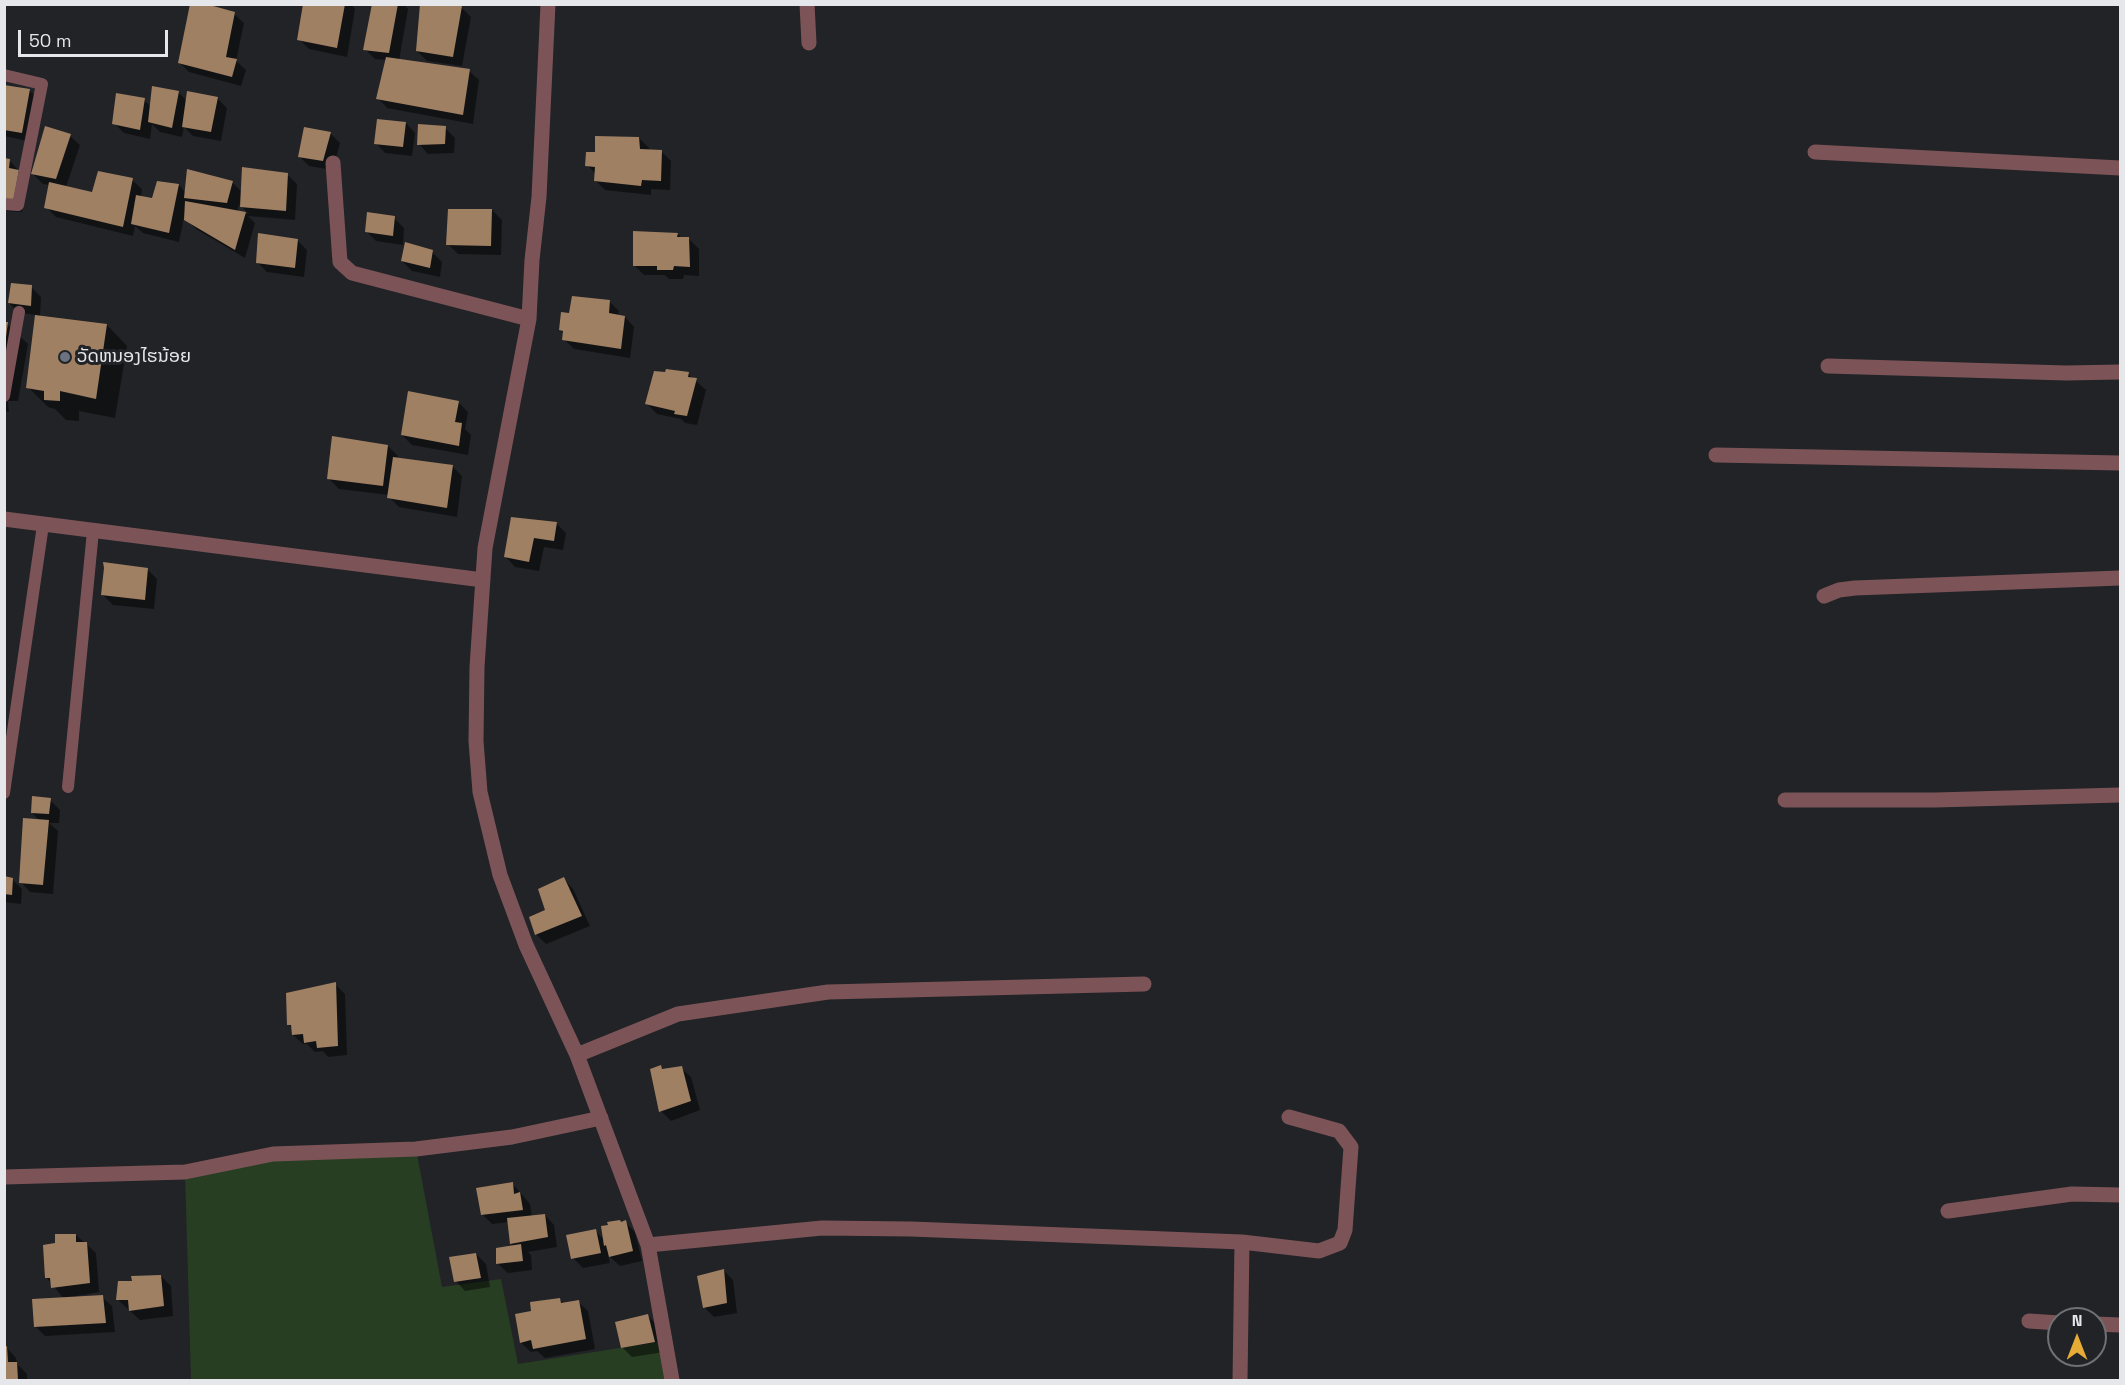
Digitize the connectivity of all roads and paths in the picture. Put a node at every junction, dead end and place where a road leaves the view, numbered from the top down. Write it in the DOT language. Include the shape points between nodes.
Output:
graph roads {
  1 [pos="548,4"];
  2 [pos="807,4"];
  3 [pos="809,43"];
  4 [pos="4,75"];
  5 [pos="1815,152"];
  6 [pos="333,163"];
  7 [pos="2121,168"];
  8 [pos="4,204"];
  9 [pos="19,312"];
  10 [pos="529,319"];
  11 [pos="1828,366"];
  12 [pos="2121,372"];
  13 [pos="4,396"];
  14 [pos="1716,455"];
  15 [pos="2121,463"];
  16 [pos="4,519"];
  17 [pos="43,525"];
  18 [pos="93,531"];
  19 [pos="2121,578"];
  20 [pos="483,580"];
  21 [pos="1824,596"];
  22 [pos="69,788"];
  23 [pos="4,793"];
  24 [pos="2121,795"];
  25 [pos="1785,801"];
  26 [pos="1144,984"];
  27 [pos="577,1055"];
  28 [pos="1289,1117"];
  29 [pos="601,1118"];
  30 [pos="4,1177"];
  31 [pos="2121,1195"];
  32 [pos="1948,1211"];
  33 [pos="1242,1242"];
  34 [pos="648,1245"];
  35 [pos="2029,1321"];
  36 [pos="2047,1322"];
  37 [pos="672,1380"];
  38 [pos="1240,1380"];
  1 -- 10 [label="street"];
  2 -- 3 [label="street"];
  4 -- 8 [label="lane" via="42,84 18,205"];
  5 -- 7 [label="street"];
  6 -- 10 [label="street" via="340,262 352,273"];
  9 -- 13 [label="lane"];
  10 -- 20 [label="street" via="485,548"];
  11 -- 12 [label="street"];
  14 -- 15 [label="street"];
  16 -- 17 [label="street"];
  17 -- 18 [label="street"];
  17 -- 23 [label="lane"];
  18 -- 20 [label="street"];
  18 -- 22 [label="lane"];
  19 -- 21 [label="street" via="1855,588"];
  20 -- 27 [label="street" via="477,668 480,792 504,885 526,945"];
  24 -- 25 [label="street"];
  26 -- 27 [label="street" via="828,992 678,1014"];
  27 -- 29 [label="street"];
  28 -- 33 [label="street" via="1339,1131 1351,1147 1345,1230 1340,1243 1319,1251"];
  29 -- 30 [label="street" via="512,1137 417,1149 273,1154 185,1172"];
  29 -- 34 [label="street"];
  31 -- 32 [label="street" via="2072,1194"];
  33 -- 34 [label="street" via="822,1228"];
  33 -- 38 [label="street"];
  34 -- 37 [label="street"];
  35 -- 36 [label="street"];
}
